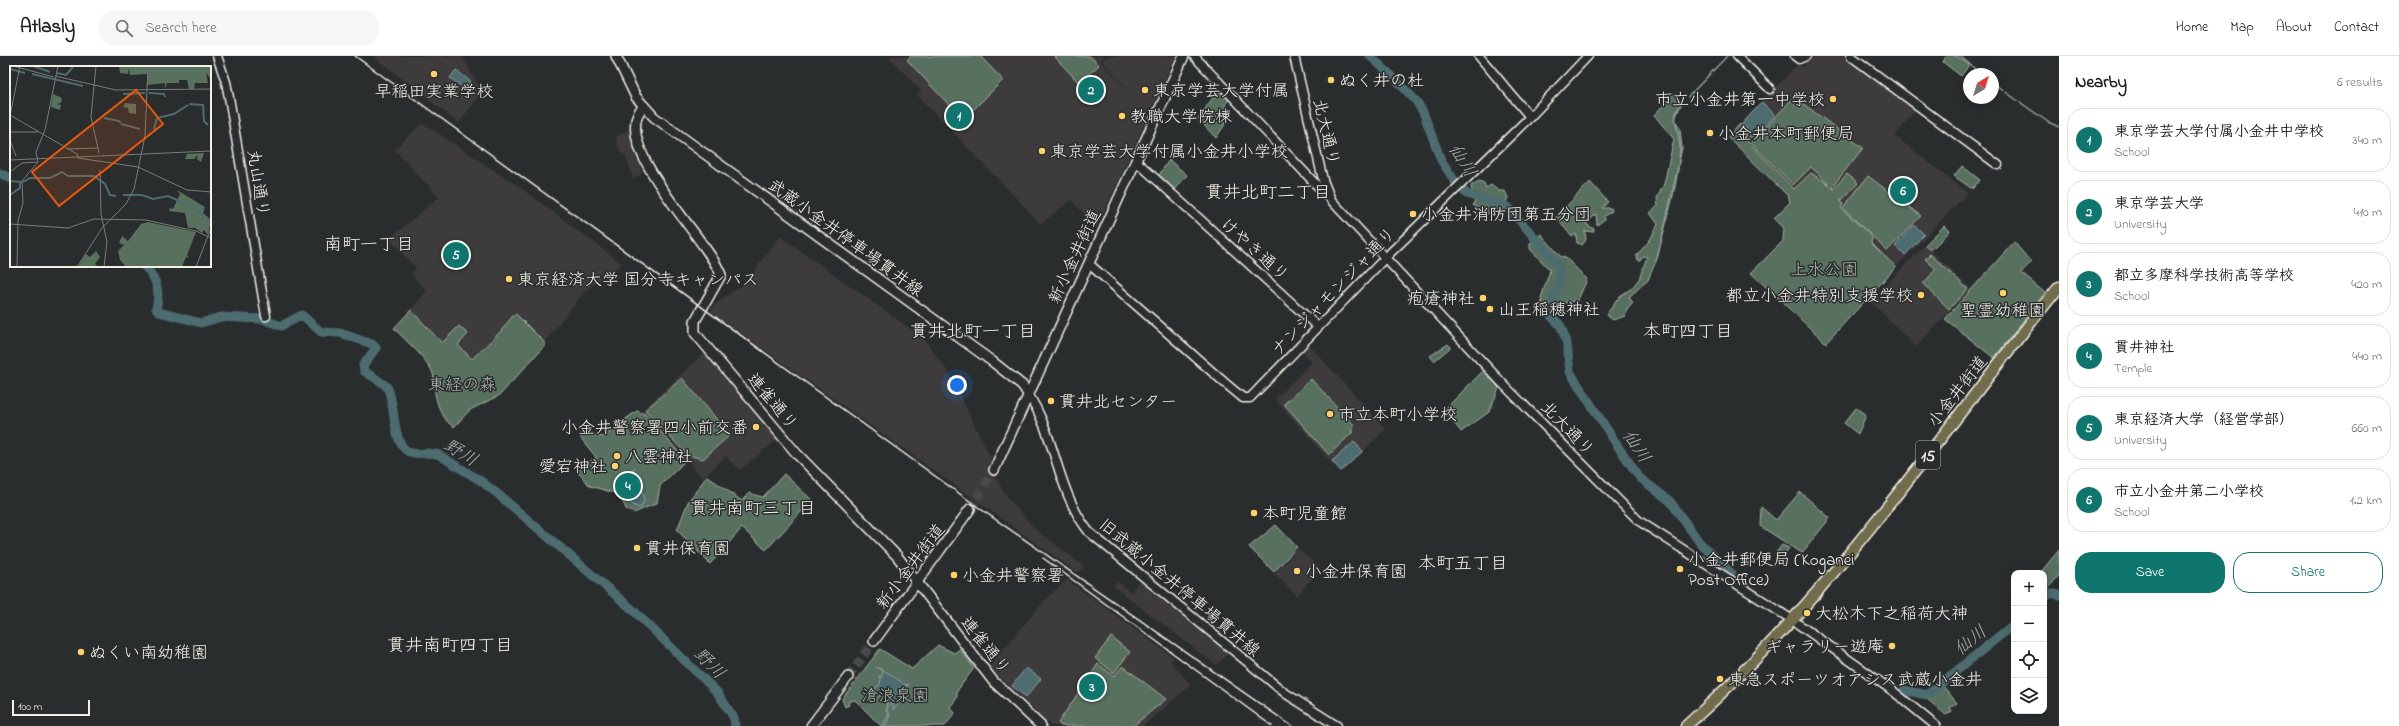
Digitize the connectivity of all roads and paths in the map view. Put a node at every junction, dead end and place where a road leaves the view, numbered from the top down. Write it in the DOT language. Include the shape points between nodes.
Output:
graph roads {
  1 [pos="217,56"];
  2 [pos="616,56"];
  3 [pos="1184,56"];
  4 [pos="1194,56"];
  5 [pos="1294,56"];
  6 [pos="1479,56"];
  7 [pos="1588,56"];
  8 [pos="1736,56"];
  9 [pos="1795,56"];
  10 [pos="1806,56"];
  11 [pos="1851,56"];
  12 [pos="1770,89"];
  13 [pos="643,108"];
  14 [pos="1530,117"];
  15 [pos="1136,161"];
  16 [pos="1998,165"];
  17 [pos="1331,200"];
  18 [pos="1385,258"];
  19 [pos="1089,264"];
  20 [pos="2059,287"];
  21 [pos="266,316"];
  22 [pos="1318,327"];
  23 [pos="1028,394"];
  24 [pos="994,470"];
  25 [pos="970,509"];
  26 [pos="917,582"];
  27 [pos="1791,619"];
  28 [pos="874,641"];
  29 [pos="848,677"];
  30 [pos="811,726"];
  31 [pos="1041,726"];
  32 [pos="1337,726"];
  33 [pos="1686,726"];
  34 [pos="1936,726"];
  1 -- 21 [label="street, 丸山通り" via="229,96"];
  2 -- 13 [label="main road" via="630,88"];
  3 -- 15 [label="main road, 新小金井街道"];
  4 -- 17 [label="street"];
  5 -- 17 [label="street, 北大通り" via="1323,180"];
  6 -- 14 [label="street"];
  7 -- 14 [label="street, ナンジャモンジャ通り"];
  8 -- 12 [label="street"];
  9 -- 10 [label="street" via="1799,60"];
  11 -- 16 [label="street"];
  13 -- 23 [label="main road, 武蔵小金井停車場貫井線" via="714,162 993,362 1018,382"];
  13 -- 26 [label="main road, 連雀通り" via="636,115 635,126 651,173 721,275 695,321 694,331 797,454 897,556"];
  14 -- 18 [label="street, ナンジャモンジャ通り"];
  15 -- 19 [label="main road, 新小金井街道"];
  15 -- 22 [label="street, けやき通り"];
  17 -- 18 [label="street, 北大通り"];
  18 -- 22 [label="street, ナンジャモンジャ通り"];
  18 -- 27 [label="street, 北大通り" via="1503,384 1639,521"];
  19 -- 22 [label="street, ナンジャモンジャ通り" via="1246,399 1251,397"];
  19 -- 23 [label="main road, 新小金井街道"];
  20 -- 27 [label="main road, 小金井街道 / 15" via="1851,554"];
  23 -- 24 [label="main road, 新小金井街道"];
  23 -- 32 [label="street, 旧武蔵小金井停車場貫井線" via="1043,420 1066,495 1089,532 1285,693"];
  25 -- 26 [label="main road, 新小金井街道"];
  26 -- 28 [label="main road, 新小金井街道"];
  26 -- 31 [label="main road, 連雀通り" via="993,681"];
  27 -- 33 [label="main road, 小金井街道 / 15" via="1723,693"];
  27 -- 34 [label="street, 北大通り" via="1893,691"];
  29 -- 30 [label="main road"];
}
